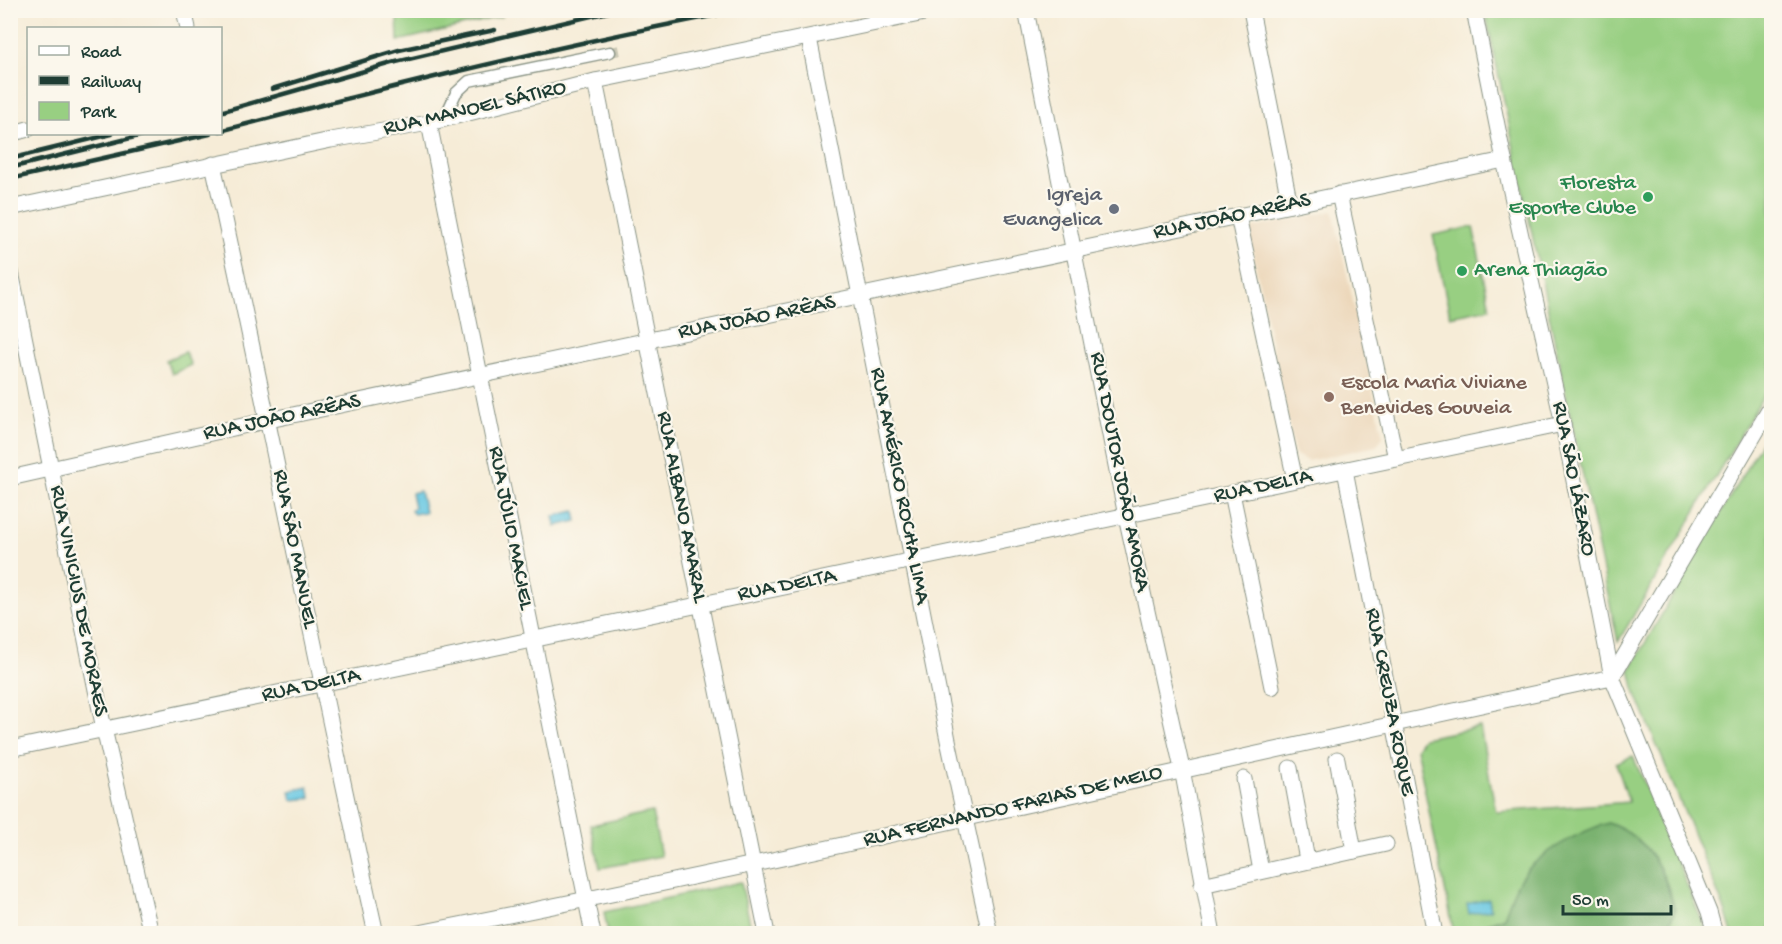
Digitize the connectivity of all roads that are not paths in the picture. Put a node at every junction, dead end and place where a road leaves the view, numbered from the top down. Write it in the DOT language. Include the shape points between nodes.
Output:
graph roads {
  1 [pos="184,10"];
  2 [pos="939,10"];
  3 [pos="1026,10"];
  4 [pos="1251,10"];
  5 [pos="1474,10"];
  6 [pos="188,27"];
  7 [pos="809,38"];
  8 [pos="610,52"];
  9 [pos="596,81"];
  10 [pos="444,119"];
  11 [pos="429,123"];
  12 [pos="27,129"];
  13 [pos="10,134"];
  14 [pos="1504,160"];
  15 [pos="213,164"];
  16 [pos="1340,194"];
  17 [pos="1290,205"];
  18 [pos="10,208"];
  19 [pos="1238,216"];
  20 [pos="1074,250"];
  21 [pos="10,267"];
  22 [pos="862,297"];
  23 [pos="647,340"];
  24 [pos="480,376"];
  25 [pos="1772,405"];
  26 [pos="269,420"];
  27 [pos="1563,424"];
  28 [pos="1396,459"];
  29 [pos="52,470"];
  30 [pos="1345,470"];
  31 [pos="10,478"];
  32 [pos="1295,480"];
  33 [pos="1232,494"];
  34 [pos="1126,516"];
  35 [pos="913,560"];
  36 [pos="700,603"];
  37 [pos="532,638"];
  38 [pos="1612,677"];
  39 [pos="321,684"];
  40 [pos="1272,687"];
  41 [pos="1393,724"];
  42 [pos="104,729"];
  43 [pos="10,749"];
  44 [pos="1337,759"];
  45 [pos="1290,768"];
  46 [pos="1182,769"];
  47 [pos="1244,778"];
  48 [pos="966,819"];
  49 [pos="1386,844"];
  50 [pos="1354,851"];
  51 [pos="1307,860"];
  52 [pos="752,866"];
  53 [pos="1261,870"];
  54 [pos="1202,885"];
  55 [pos="586,900"];
  56 [pos="150,933"];
  57 [pos="376,933"];
  58 [pos="414,933"];
  59 [pos="593,933"];
  60 [pos="767,933"];
  61 [pos="990,933"];
  62 [pos="1212,933"];
  63 [pos="1436,933"];
  64 [pos="1715,933"];
  1 -- 6 [label="street"];
  2 -- 7 [label="street, RUA MANOEL SÁTIRO"];
  3 -- 20 [label="street, RUA DOUTOR JOÃO AMORA"];
  4 -- 17 [label="street"];
  5 -- 14 [label="street, RUA SÃO LÁZARO"];
  7 -- 9 [label="street, RUA MANOEL SÁTIRO"];
  7 -- 22 [label="street, RUA AMÉRICO ROCHA LIMA"];
  8 -- 10 [label="street" via="469,81 456,93"];
  9 -- 10 [label="street, RUA MANOEL SÁTIRO"];
  9 -- 23 [label="street, RUA ALBANO AMARAL"];
  10 -- 11 [label="street, RUA MANOEL SÁTIRO"];
  11 -- 15 [label="street, RUA MANOEL SÁTIRO"];
  11 -- 24 [label="street, RUA JÚLIO MACIEL"];
  12 -- 13 [label="street"];
  14 -- 16 [label="street, RUA JOÃO ARÊAS"];
  14 -- 27 [label="street, RUA SÃO LÁZARO"];
  15 -- 18 [label="street, RUA MANOEL SÁTIRO"];
  15 -- 26 [label="street, RUA SÃO MANUEL"];
  16 -- 17 [label="street, RUA JOÃO ARÊAS"];
  16 -- 28 [label="street"];
  17 -- 19 [label="street, RUA JOÃO ARÊAS"];
  19 -- 20 [label="street, RUA JOÃO ARÊAS"];
  19 -- 32 [label="street"];
  20 -- 22 [label="street, RUA JOÃO ARÊAS"];
  20 -- 34 [label="street, RUA DOUTOR JOÃO AMORA"];
  21 -- 29 [label="street, RUA VINICIUS DE MORAES"];
  22 -- 23 [label="street, RUA JOÃO ARÊAS"];
  22 -- 35 [label="street, RUA AMÉRICO ROCHA LIMA"];
  23 -- 24 [label="street, RUA JOÃO ARÊAS"];
  23 -- 36 [label="street, RUA ALBANO AMARAL"];
  24 -- 26 [label="street, RUA JOÃO ARÊAS"];
  24 -- 37 [label="street, RUA JÚLIO MACIEL"];
  25 -- 38 [label="street"];
  26 -- 29 [label="street, RUA JOÃO ARÊAS"];
  26 -- 39 [label="street, RUA SÃO MANUEL"];
  27 -- 28 [label="street, RUA DELTA"];
  27 -- 38 [label="street, RUA SÃO LÁZARO"];
  28 -- 30 [label="street, RUA DELTA"];
  29 -- 31 [label="street, RUA JOÃO ARÊAS"];
  29 -- 42 [label="street, RUA VINICIUS DE MORAES"];
  30 -- 32 [label="street, RUA DELTA"];
  30 -- 41 [label="street, RUA CREUZA ROQUE"];
  32 -- 33 [label="street, RUA DELTA"];
  33 -- 34 [label="street, RUA DELTA"];
  33 -- 40 [label="street"];
  34 -- 35 [label="street, RUA DELTA"];
  34 -- 46 [label="street, RUA DOUTOR JOÃO AMORA"];
  35 -- 36 [label="street, RUA DELTA"];
  35 -- 48 [label="street, RUA AMÉRICO ROCHA LIMA"];
  36 -- 37 [label="street, RUA DELTA"];
  36 -- 52 [label="street, RUA ALBANO AMARAL"];
  37 -- 39 [label="street, RUA DELTA"];
  37 -- 55 [label="street, RUA JÚLIO MACIEL"];
  38 -- 41 [label="street, RUA FERNANDO FARIAS DE MELO"];
  38 -- 64 [label="street, RUA SÃO LÁZARO"];
  39 -- 42 [label="street, RUA DELTA"];
  39 -- 57 [label="street, RUA SÃO MANUEL"];
  41 -- 46 [label="street, RUA FERNANDO FARIAS DE MELO"];
  41 -- 63 [label="street, RUA CREUZA ROQUE"];
  42 -- 43 [label="street, RUA DELTA"];
  42 -- 56 [label="street, RUA VINICIUS DE MORAES"];
  44 -- 50 [label="street"];
  45 -- 51 [label="street"];
  46 -- 48 [label="street, RUA FERNANDO FARIAS DE MELO"];
  46 -- 54 [label="street, RUA DOUTOR JOÃO AMORA"];
  47 -- 53 [label="street"];
  48 -- 52 [label="street, RUA FERNANDO FARIAS DE MELO"];
  48 -- 61 [label="street, RUA AMÉRICO ROCHA LIMA"];
  49 -- 50 [label="street"];
  50 -- 51 [label="street"];
  51 -- 53 [label="street"];
  52 -- 55 [label="street, RUA FERNANDO FARIAS DE MELO"];
  52 -- 60 [label="street, RUA ALBANO AMARAL"];
  53 -- 54 [label="street"];
  54 -- 62 [label="street, RUA DOUTOR JOÃO AMORA"];
  55 -- 58 [label="street, RUA FERNANDO FARIAS DE MELO"];
  55 -- 59 [label="street, RUA JÚLIO MACIEL"];
}
